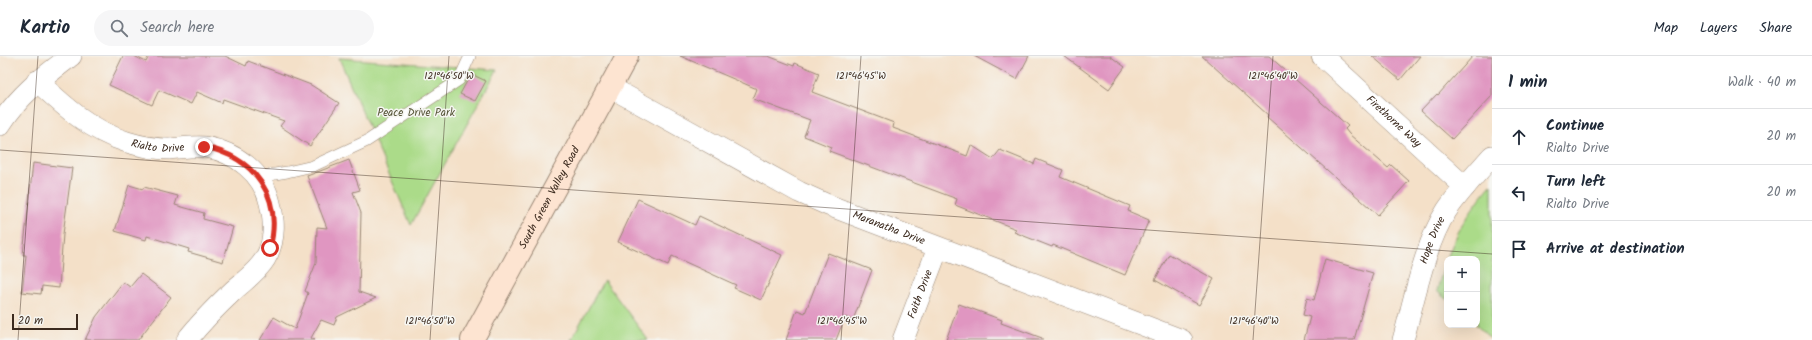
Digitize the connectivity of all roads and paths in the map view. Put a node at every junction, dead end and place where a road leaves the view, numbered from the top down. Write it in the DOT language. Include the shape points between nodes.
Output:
graph roads {
  1 [pos="71,56"];
  2 [pos="470,56"];
  3 [pos="627,56"];
  4 [pos="1322,56"];
  5 [pos="37,81"];
  6 [pos="610,87"];
  7 [pos="0,125"];
  8 [pos="1492,156"];
  9 [pos="257,176"];
  10 [pos="1465,187"];
  11 [pos="938,248"];
  12 [pos="187,340"];
  13 [pos="472,340"];
  14 [pos="903,340"];
  15 [pos="1182,340"];
  16 [pos="1403,340"];
  1 -- 5 [label="street"];
  2 -- 9 [label="lane" via="460,80 367,141 313,166"];
  3 -- 6 [label="main road, South Green Valley Road"];
  4 -- 10 [label="street, Firethorne Way"];
  5 -- 7 [label="street"];
  5 -- 9 [label="street, Rialto Drive" via="71,112 108,134 147,147 216,149 239,159"];
  6 -- 11 [label="street, Maranatha Drive" via="799,192"];
  6 -- 13 [label="main road, South Green Valley Road"];
  8 -- 10 [label="street, Hope Drive"];
  9 -- 12 [label="street, Rialto Drive" via="268,194 272,208 274,221 270,248 257,269 212,310"];
  10 -- 16 [label="street, Hope Drive" via="1447,210 1433,238"];
  11 -- 14 [label="street, Faith Drive"];
  11 -- 15 [label="street, Maranatha Drive"];
}
